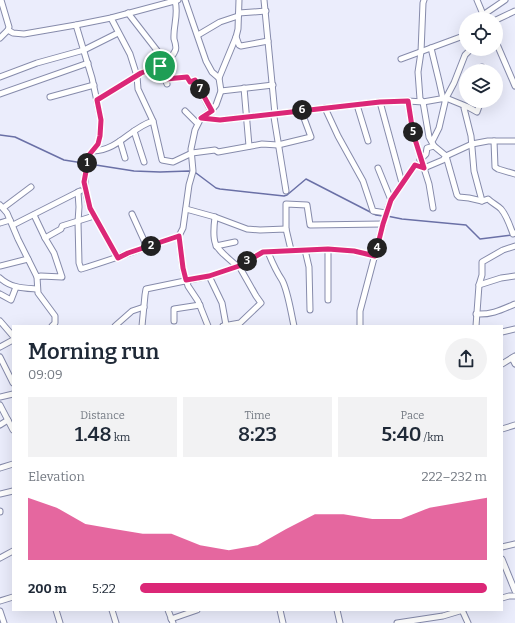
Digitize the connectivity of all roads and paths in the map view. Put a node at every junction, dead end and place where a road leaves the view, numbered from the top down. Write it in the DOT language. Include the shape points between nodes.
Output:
graph roads {
  1 [pos="2,0"];
  2 [pos="185,0"];
  3 [pos="239,0"];
  4 [pos="264,0"];
  5 [pos="424,0"];
  6 [pos="477,0"];
  7 [pos="505,0"];
  8 [pos="177,1"];
  9 [pos="266,11"];
  10 [pos="515,11"];
  11 [pos="482,12"];
  12 [pos="490,12"];
  13 [pos="128,13"];
  14 [pos="239,14"];
  15 [pos="503,17"];
  16 [pos="111,18"];
  17 [pos="76,25"];
  18 [pos="8,30"];
  19 [pos="118,33"];
  20 [pos="198,35"];
  21 [pos="0,38"];
  22 [pos="236,38"];
  23 [pos="459,38"];
  24 [pos="268,41"];
  25 [pos="431,48"];
  26 [pos="84,50"];
  27 [pos="421,52"];
  28 [pos="465,56"];
  29 [pos="502,56"];
  30 [pos="401,59"];
  31 [pos="88,63"];
  32 [pos="161,65"];
  33 [pos="0,76"];
  34 [pos="137,76"];
  35 [pos="219,78"];
  36 [pos="273,84"];
  37 [pos="94,85"];
  38 [pos="515,86"];
  39 [pos="244,88"];
  40 [pos="221,91"];
  41 [pos="0,94"];
  42 [pos="50,97"];
  43 [pos="445,99"];
  44 [pos="97,100"];
  45 [pos="408,101"];
  46 [pos="380,102"];
  47 [pos="423,102"];
  48 [pos="459,104"];
  49 [pos="357,105"];
  50 [pos="325,108"];
  51 [pos="464,108"];
  52 [pos="469,108"];
  53 [pos="478,108"];
  54 [pos="301,110"];
  55 [pos="185,111"];
  56 [pos="212,111"];
  57 [pos="275,114"];
  58 [pos="246,117"];
  59 [pos="201,118"];
  60 [pos="153,121"];
  61 [pos="197,123"];
  62 [pos="134,131"];
  63 [pos="120,141"];
  64 [pos="368,141"];
  65 [pos="494,141"];
  66 [pos="515,141"];
  67 [pos="433,144"];
  68 [pos="472,144"];
  69 [pos="278,145"];
  70 [pos="249,146"];
  71 [pos="93,151"];
  72 [pos="192,153"];
  73 [pos="446,156"];
  74 [pos="125,158"];
  75 [pos="421,159"];
  76 [pos="144,162"];
  77 [pos="415,165"];
  78 [pos="378,168"];
  79 [pos="424,168"];
  80 [pos="515,174"];
  81 [pos="402,183"];
  82 [pos="31,187"];
  83 [pos="85,190"];
  84 [pos="286,191"];
  85 [pos="78,192"];
  86 [pos="391,200"];
  87 [pos="482,201"];
  88 [pos="2,206"];
  89 [pos="432,208"];
  90 [pos="186,209"];
  91 [pos="132,214"];
  92 [pos="34,215"];
  93 [pos="386,215"];
  94 [pos="94,216"];
  95 [pos="215,217"];
  96 [pos="11,222"];
  97 [pos="78,222"];
  98 [pos="0,223"];
  99 [pos="383,224"];
  100 [pos="286,229"];
  101 [pos="515,233"];
  102 [pos="179,236"];
  103 [pos="45,238"];
  104 [pos="235,242"];
  105 [pos="216,246"];
  106 [pos="515,246"];
  107 [pos="147,247"];
  108 [pos="328,249"];
  109 [pos="291,250"];
  110 [pos="305,250"];
  111 [pos="268,252"];
  112 [pos="375,256"];
  113 [pos="118,258"];
  114 [pos="28,259"];
  115 [pos="0,266"];
  116 [pos="238,266"];
  117 [pos="209,276"];
  118 [pos="515,276"];
  119 [pos="37,277"];
  120 [pos="0,278"];
  121 [pos="186,280"];
  122 [pos="479,285"];
  123 [pos="16,287"];
  124 [pos="37,288"];
  125 [pos="0,294"];
  126 [pos="328,300"];
  127 [pos="515,304"];
  128 [pos="200,305"];
  129 [pos="144,307"];
  130 [pos="310,310"];
  131 [pos="476,314"];
  132 [pos="0,321"];
  133 [pos="174,321"];
  134 [pos="54,325"];
  135 [pos="116,325"];
  136 [pos="142,325"];
  137 [pos="208,325"];
  138 [pos="225,325"];
  139 [pos="230,325"];
  140 [pos="294,325"];
  141 [pos="360,325"];
  142 [pos="476,325"];
  143 [pos="515,329"];
  144 [pos="503,332"];
  145 [pos="12,335"];
  146 [pos="12,341"];
  147 [pos="0,347"];
  148 [pos="0,357"];
  149 [pos="514,357"];
  150 [pos="503,363"];
  151 [pos="515,364"];
  152 [pos="12,380"];
  153 [pos="12,394"];
  154 [pos="0,397"];
  155 [pos="0,405"];
  156 [pos="8,420"];
  157 [pos="0,425"];
  158 [pos="515,425"];
  159 [pos="12,428"];
  160 [pos="503,428"];
  161 [pos="12,464"];
  162 [pos="0,468"];
  163 [pos="12,492"];
  164 [pos="0,494"];
  165 [pos="515,544"];
  166 [pos="503,547"];
  167 [pos="12,552"];
  168 [pos="0,558"];
  169 [pos="503,561"];
  170 [pos="515,590"];
  171 [pos="515,596"];
  172 [pos="12,598"];
  173 [pos="503,598"];
  174 [pos="0,601"];
  175 [pos="0,611"];
  176 [pos="56,611"];
  177 [pos="112,611"];
  178 [pos="168,611"];
  179 [pos="195,611"];
  180 [pos="280,611"];
  181 [pos="336,611"];
  182 [pos="459,611"];
  183 [pos="462,611"];
  184 [pos="172,621"];
  185 [pos="4,623"];
  186 [pos="60,623"];
  187 [pos="116,623"];
  188 [pos="283,623"];
  189 [pos="340,623"];
  190 [pos="397,623"];
  191 [pos="468,623"];
  1 -- 18 [label="street"];
  2 -- 20 [label="street"];
  3 -- 14 [label="street"];
  4 -- 9 [label="street"];
  5 -- 27 [label="street"];
  6 -- 11 [label="street"];
  7 -- 12 [label="street"];
  8 -- 13 [label="street"];
  8 -- 32 [label="street" via="174,32 176,51"];
  9 -- 14 [label="street"];
  9 -- 24 [label="street"];
  10 -- 15 [label="street"];
  13 -- 16 [label="street"];
  13 -- 32 [label="street" via="159,53"];
  14 -- 20 [label="street"];
  14 -- 22 [label="street"];
  16 -- 17 [label="street"];
  16 -- 19 [label="street"];
  17 -- 18 [label="street" via="24,34"];
  17 -- 26 [label="street"];
  18 -- 21 [label="street"];
  19 -- 26 [label="street"];
  19 -- 34 [label="street" via="130,54"];
  20 -- 35 [label="street" via="206,62"];
  22 -- 24 [label="street" via="241,46"];
  22 -- 35 [label="street"];
  23 -- 25 [label="street"];
  24 -- 36 [label="street"];
  25 -- 27 [label="street"];
  25 -- 43 [label="street"];
  26 -- 31 [label="street"];
  26 -- 33 [label="street"];
  27 -- 30 [label="street"];
  27 -- 47 [label="street" via="418,72 420,99"];
  28 -- 43 [label="street"];
  29 -- 38 [label="street"];
  31 -- 37 [label="street"];
  31 -- 41 [label="street"];
  32 -- 34 [label="street"];
  32 -- 56 [label="street" via="167,82 179,77 187,77 190,82 195,80"];
  34 -- 44 [label="street"];
  34 -- 60 [label="street" via="138,89"];
  35 -- 40 [label="street"];
  36 -- 39 [label="street"];
  36 -- 57 [label="street"];
  37 -- 42 [label="street"];
  37 -- 44 [label="street"];
  39 -- 40 [label="street"];
  39 -- 58 [label="street"];
  40 -- 56 [label="street"];
  43 -- 47 [label="street"];
  43 -- 48 [label="street"];
  43 -- 67 [label="street"];
  44 -- 71 [label="street" via="101,129 98,144"];
  45 -- 46 [label="street"];
  45 -- 47 [label="street"];
  45 -- 75 [label="street" via="413,133"];
  46 -- 49 [label="street"];
  46 -- 81 [label="street"];
  47 -- 67 [label="street" via="429,137"];
  49 -- 50 [label="street"];
  49 -- 64 [label="street"];
  50 -- 54 [label="street"];
  50 -- 93 [label="street" via="363,181 373,211"];
  51 -- 68 [label="street"];
  52 -- 53 [label="street" via="477,112"];
  54 -- 57 [label="street"];
  54 -- 69 [label="street" via="311,137"];
  55 -- 61 [label="street"];
  56 -- 59 [label="street"];
  57 -- 58 [label="street"];
  57 -- 69 [label="street"];
  58 -- 59 [label="street" via="220,120"];
  58 -- 70 [label="street"];
  59 -- 61 [label="street"];
  60 -- 62 [label="street"];
  60 -- 72 [label="street" via="162,160 173,162"];
  61 -- 72 [label="street" via="191,145"];
  62 -- 63 [label="street"];
  62 -- 76 [label="street"];
  63 -- 71 [label="street" via="107,149"];
  63 -- 74 [label="street"];
  65 -- 66 [label="street"];
  65 -- 68 [label="street"];
  65 -- 80 [label="street" via="495,167"];
  67 -- 73 [label="street"];
  67 -- 75 [label="street" via="427,148"];
  68 -- 73 [label="street"];
  68 -- 87 [label="street" via="474,171"];
  69 -- 70 [label="street"];
  69 -- 84 [label="street"];
  70 -- 72 [label="street" via="218,152 215,150"];
  71 -- 83 [label="street" via="87,163"];
  72 -- 90 [label="street" via="193,173"];
  73 -- 79 [label="street" via="443,160"];
  73 -- 87 [label="street" via="459,197"];
  75 -- 77 [label="street"];
  75 -- 79 [label="street"];
  77 -- 79 [label="street"];
  77 -- 81 [label="street"];
  78 -- 86 [label="street"];
  79 -- 89 [label="street"];
  81 -- 86 [label="street"];
  82 -- 88 [label="street"];
  83 -- 85 [label="street"];
  83 -- 94 [label="street"];
  85 -- 92 [label="street"];
  85 -- 97 [label="street"];
  86 -- 93 [label="street"];
  87 -- 101 [label="street" via="488,198 500,208 513,234"];
  88 -- 96 [label="street"];
  90 -- 95 [label="street"];
  90 -- 102 [label="street"];
  91 -- 107 [label="street"];
  92 -- 96 [label="street"];
  92 -- 103 [label="street"];
  93 -- 99 [label="street"];
  94 -- 97 [label="street"];
  94 -- 113 [label="street"];
  95 -- 100 [label="street" via="247,229"];
  95 -- 105 [label="street" via="213,232"];
  96 -- 98 [label="street"];
  96 -- 114 [label="street"];
  97 -- 103 [label="street" via="62,226"];
  97 -- 113 [label="street" via="81,269"];
  99 -- 100 [label="street" via="310,225 307,205 286,204"];
  99 -- 112 [label="street"];
  100 -- 109 [label="street"];
  102 -- 107 [label="street"];
  102 -- 121 [label="street"];
  103 -- 119 [label="street" via="54,253 62,277"];
  104 -- 105 [label="street"];
  105 -- 116 [label="street"];
  106 -- 122 [label="street" via="482,262"];
  107 -- 113 [label="street"];
  108 -- 110 [label="street"];
  108 -- 112 [label="street"];
  108 -- 126 [label="street"];
  109 -- 110 [label="street"];
  109 -- 111 [label="street"];
  110 -- 130 [label="street" via="309,267"];
  111 -- 116 [label="street"];
  111 -- 140 [label="street" via="282,280"];
  112 -- 141 [label="street" via="360,311"];
  114 -- 115 [label="street"];
  114 -- 119 [label="street"];
  116 -- 117 [label="street"];
  116 -- 139 [label="street" via="261,303 240,323"];
  117 -- 121 [label="street"];
  117 -- 138 [label="street" via="222,303"];
  118 -- 122 [label="street"];
  119 -- 124 [label="street"];
  120 -- 123 [label="street" via="6,284"];
  121 -- 128 [label="street"];
  121 -- 129 [label="street" via="146,289"];
  122 -- 131 [label="street"];
  123 -- 124 [label="street"];
  123 -- 125 [label="street" via="11,300"];
  124 -- 134 [label="street" via="55,316"];
  127 -- 131 [label="street" via="487,315"];
  128 -- 133 [label="street" via="174,309"];
  128 -- 137 [label="street"];
  129 -- 135 [label="street" via="132,311"];
  129 -- 136 [label="street"];
  131 -- 142 [label="street"];
  132 -- 145 [label="street"];
  143 -- 144 [label="street"];
  146 -- 147 [label="street"];
  148 -- 152 [label="street"];
  149 -- 150 [label="street"];
  149 -- 151 [label="street"];
  153 -- 154 [label="street"];
  155 -- 156 [label="street"];
  156 -- 157 [label="street"];
  156 -- 159 [label="street"];
  158 -- 160 [label="street"];
  161 -- 162 [label="street"];
  163 -- 164 [label="street"];
  165 -- 166 [label="street"];
  167 -- 168 [label="street"];
  169 -- 170 [label="street"];
  171 -- 173 [label="street"];
  172 -- 174 [label="street"];
  175 -- 185 [label="street"];
  176 -- 186 [label="street"];
  177 -- 187 [label="street"];
  178 -- 184 [label="street"];
  179 -- 184 [label="street"];
  180 -- 188 [label="street"];
  181 -- 189 [label="street"];
  182 -- 190 [label="street"];
  183 -- 191 [label="street"];
}
